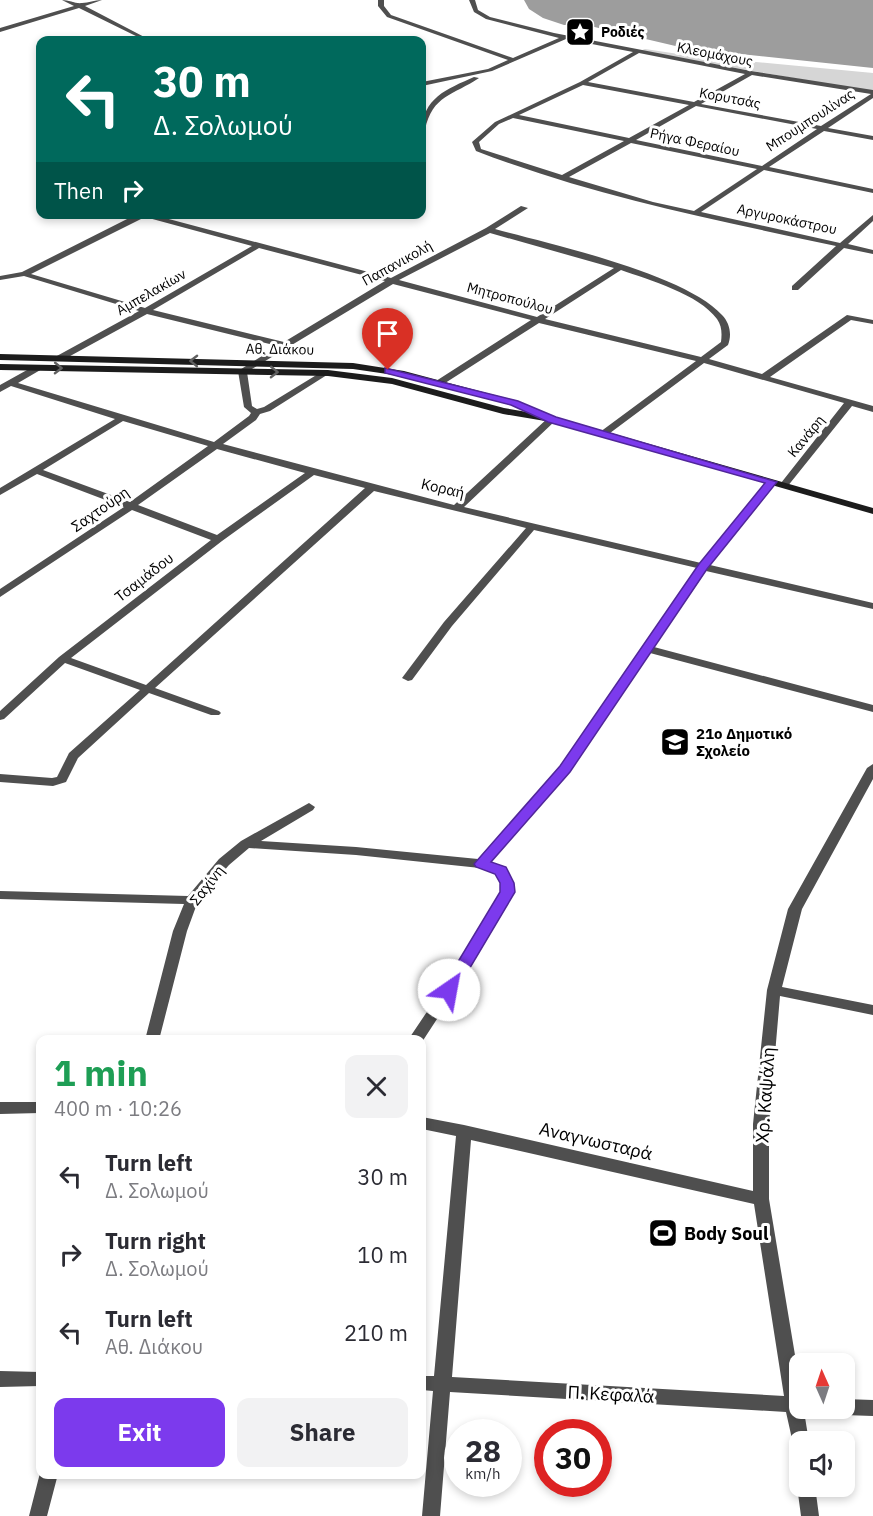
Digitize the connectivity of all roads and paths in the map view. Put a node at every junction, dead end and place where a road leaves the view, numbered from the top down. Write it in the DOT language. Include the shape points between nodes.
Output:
graph roads {
  1 [pos="65,0"];
  2 [pos="99,0"];
  3 [pos="381,0"];
  4 [pos="472,0"];
  5 [pos="79,5"];
  6 [pos="0,30"];
  7 [pos="139,36"];
  8 [pos="566,37"];
  9 [pos="639,51"];
  10 [pos="514,60"];
  11 [pos="490,70"];
  12 [pos="751,73"];
  13 [pos="426,83"];
  14 [pos="582,83"];
  15 [pos="873,94"];
  16 [pos="696,104"];
  17 [pos="426,112"];
  18 [pos="513,116"];
  19 [pos="822,129"];
  20 [pos="873,138"];
  21 [pos="630,140"];
  22 [pos="762,168"];
  23 [pos="564,177"];
  24 [pos="873,190"];
  25 [pos="524,208"];
  26 [pos="699,211"];
  27 [pos="873,217"];
  28 [pos="135,219"];
  29 [pos="158,219"];
  30 [pos="489,230"];
  31 [pos="842,244"];
  32 [pos="256,246"];
  33 [pos="873,252"];
  34 [pos="619,268"];
  35 [pos="24,274"];
  36 [pos="0,278"];
  37 [pos="393,280"];
  38 [pos="795,288"];
  39 [pos="146,311"];
  40 [pos="539,320"];
  41 [pos="873,322"];
  42 [pos="285,345"];
  43 [pos="0,357"];
  44 [pos="57,359"];
  45 [pos="704,360"];
  46 [pos="256,362"];
  47 [pos="0,367"];
  48 [pos="39,368"];
  49 [pos="242,371"];
  50 [pos="326,373"];
  51 [pos="764,377"];
  52 [pos="10,383"];
  53 [pos="439,383"];
  54 [pos="0,389"];
  55 [pos="849,403"];
  56 [pos="873,409"];
  57 [pos="256,412"];
  58 [pos="121,419"];
  59 [pos="552,419"];
  60 [pos="603,434"];
  61 [pos="214,444"];
  62 [pos="36,470"];
  63 [pos="313,471"];
  64 [pos="772,482"];
  65 [pos="784,485"];
  66 [pos="372,487"];
  67 [pos="0,492"];
  68 [pos="130,507"];
  69 [pos="458,507"];
  70 [pos="873,511"];
  71 [pos="532,527"];
  72 [pos="218,539"];
  73 [pos="703,567"];
  74 [pos="0,594"];
  75 [pos="873,606"];
  76 [pos="647,649"];
  77 [pos="63,659"];
  78 [pos="408,678"];
  79 [pos="148,689"];
  80 [pos="873,709"];
  81 [pos="215,713"];
  82 [pos="0,717"];
  83 [pos="873,768"];
  84 [pos="0,778"];
  85 [pos="869,784"];
  86 [pos="309,807"];
  87 [pos="246,844"];
  88 [pos="481,864"];
  89 [pos="0,895"];
  90 [pos="192,900"];
  91 [pos="774,990"];
  92 [pos="873,1010"];
  93 [pos="153,1035"];
  94 [pos="418,1035"];
  95 [pos="0,1107"];
  96 [pos="36,1108"];
  97 [pos="426,1125"];
  98 [pos="464,1131"];
  99 [pos="761,1199"];
  100 [pos="789,1355"];
  101 [pos="0,1378"];
  102 [pos="36,1379"];
  103 [pos="426,1383"];
  104 [pos="442,1384"];
  105 [pos="789,1404"];
  106 [pos="855,1407"];
  107 [pos="873,1408"];
  108 [pos="48,1479"];
  109 [pos="807,1497"];
  110 [pos="38,1516"];
  111 [pos="431,1516"];
  112 [pos="810,1516"];
  1 -- 5 [label="street"];
  2 -- 5 [label="street"];
  3 -- 10 [label="street" via="389,16"];
  4 -- 8 [label="street, Κλεομάχους" via="476,11 488,18"];
  5 -- 6 [label="street"];
  5 -- 7 [label="street"];
  8 -- 9 [label="street, Κλεομάχους"];
  8 -- 10 [label="street"];
  9 -- 12 [label="street, Κλεομάχους"];
  9 -- 14 [label="street"];
  10 -- 11 [label="street"];
  11 -- 13 [label="street"];
  11 -- 17 [label="street" via="440,96"];
  12 -- 15 [label="street, Κλεομάχους"];
  12 -- 16 [label="street"];
  14 -- 16 [label="street, Κορυτσάς"];
  14 -- 18 [label="street"];
  15 -- 19 [label="street, Μπουμπουλίνας"];
  16 -- 19 [label="street, Κορυτσάς"];
  16 -- 21 [label="street"];
  18 -- 21 [label="street, Ρήγα Φεραίου"];
  18 -- 23 [label="street, Αργυροκάστρου" via="484,131 475,142 478,150"];
  19 -- 20 [label="street, Κορυτσάς"];
  19 -- 22 [label="street, Μπουμπουλίνας"];
  21 -- 22 [label="street, Ρήγα Φεραίου"];
  21 -- 23 [label="street"];
  22 -- 24 [label="street, Ρήγα Φεραίου"];
  22 -- 26 [label="street, Μπουμπουλίνας"];
  23 -- 26 [label="street, Αργυροκάστρου" via="652,204"];
  25 -- 30 [label="street, Παπανικολή"];
  26 -- 31 [label="street, Αργυροκάστρου"];
  27 -- 31 [label="street"];
  28 -- 35 [label="street"];
  29 -- 32 [label="street, Μητροπούλου"];
  30 -- 34 [label="street"];
  30 -- 37 [label="street, Παπανικολή"];
  31 -- 33 [label="street, Αργυροκάστρου"];
  31 -- 38 [label="street"];
  32 -- 37 [label="street, Μητροπούλου"];
  32 -- 39 [label="street, Αμπελακίων"];
  34 -- 40 [label="street"];
  34 -- 45 [label="street" via="701,300 720,316 727,333 725,343"];
  35 -- 36 [label="street"];
  35 -- 39 [label="street"];
  37 -- 40 [label="street, Μητροπούλου"];
  37 -- 42 [label="street, Παπανικολή"];
  39 -- 42 [label="street"];
  39 -- 44 [label="street, Αμπελακίων"];
  40 -- 45 [label="street, Μητροπούλου"];
  40 -- 53 [label="street"];
  41 -- 51 [label="street" via="850,317"];
  42 -- 46 [label="street, Παπανικολή"];
  43 -- 44 [label="street, Αθ. Διάκου"];
  46 -- 44 [label="street, Αθ. Διάκου, one-way"];
  45 -- 51 [label="street, Μητροπούλου"];
  45 -- 60 [label="street"];
  46 -- 49 [label="street, Παπανικολή"];
  46 -- 53 [label="street, Αθ. Διάκου" via="375,368"];
  47 -- 48 [label="street, Αθ. Διάκου"];
  48 -- 49 [label="street, Αθ. Διάκου, one-way"];
  48 -- 52 [label="street"];
  49 -- 50 [label="street, Αθ. Διάκου, one-way"];
  49 -- 57 [label="street" via="248,407"];
  50 -- 57 [label="street, Σαχτούρη"];
  50 -- 59 [label="street, Αθ. Διάκου" via="392,381 503,411"];
  51 -- 55 [label="street, Μητροπούλου"];
  52 -- 54 [label="street"];
  52 -- 58 [label="street, Κοραή"];
  53 -- 59 [label="street, Αθ. Διάκου" via="514,403"];
  55 -- 56 [label="street, Μητροπούλου"];
  55 -- 65 [label="street, Κανάρη"];
  57 -- 61 [label="street, Σαχτούρη"];
  58 -- 61 [label="street, Κοραή"];
  58 -- 62 [label="street"];
  59 -- 60 [label="street, Αθ. Διάκου"];
  59 -- 69 [label="street"];
  60 -- 64 [label="street, Αθ. Διάκου"];
  61 -- 63 [label="street, Κοραή"];
  61 -- 68 [label="street, Σαχτούρη"];
  62 -- 67 [label="street"];
  62 -- 68 [label="street"];
  63 -- 66 [label="street, Κοραή"];
  63 -- 72 [label="street, Τσαμάδου"];
  64 -- 65 [label="street, Αθ. Διάκου"];
  64 -- 73 [label="street"];
  65 -- 70 [label="street, Αθ. Διάκου"];
  66 -- 69 [label="street, Κοραή"];
  66 -- 79 [label="street"];
  68 -- 72 [label="street"];
  68 -- 74 [label="street, Σαχτούρη"];
  69 -- 71 [label="street, Κοραή"];
  71 -- 73 [label="street, Κοραή"];
  71 -- 78 [label="street" via="448,624"];
  72 -- 77 [label="street, Τσαμάδου"];
  73 -- 75 [label="street, Κοραή"];
  73 -- 76 [label="street"];
  76 -- 80 [label="street"];
  76 -- 88 [label="street" via="565,769"];
  77 -- 79 [label="street"];
  77 -- 82 [label="street, Τσαμάδου"];
  79 -- 81 [label="street"];
  79 -- 84 [label="street" via="73,756 58,782"];
  83 -- 85 [label="street, Χρ. Καψάλη"];
  85 -- 91 [label="street, Χρ. Καψάλη" via="795,909"];
  86 -- 87 [label="street, Σαχίνη"];
  87 -- 88 [label="street"];
  87 -- 90 [label="street, Σαχίνη" via="224,862"];
  88 -- 94 [label="street" via="501,870 508,892"];
  89 -- 90 [label="street"];
  90 -- 93 [label="street, Σαχίνη"];
  91 -- 92 [label="street"];
  91 -- 99 [label="street, Χρ. Καψάλη" via="761,1124"];
  95 -- 96 [label="street"];
  97 -- 98 [label="street, Αναγνωσταρά"];
  98 -- 99 [label="street, Αναγνωσταρά"];
  98 -- 104 [label="street"];
  99 -- 100 [label="street, Χρ. Καψάλη"];
  101 -- 102 [label="street"];
  103 -- 104 [label="street, Π. Κεφαλά"];
  104 -- 105 [label="street, Π. Κεφαλά"];
  104 -- 111 [label="street"];
  106 -- 107 [label="street"];
  108 -- 110 [label="street"];
  109 -- 112 [label="street"];
}
